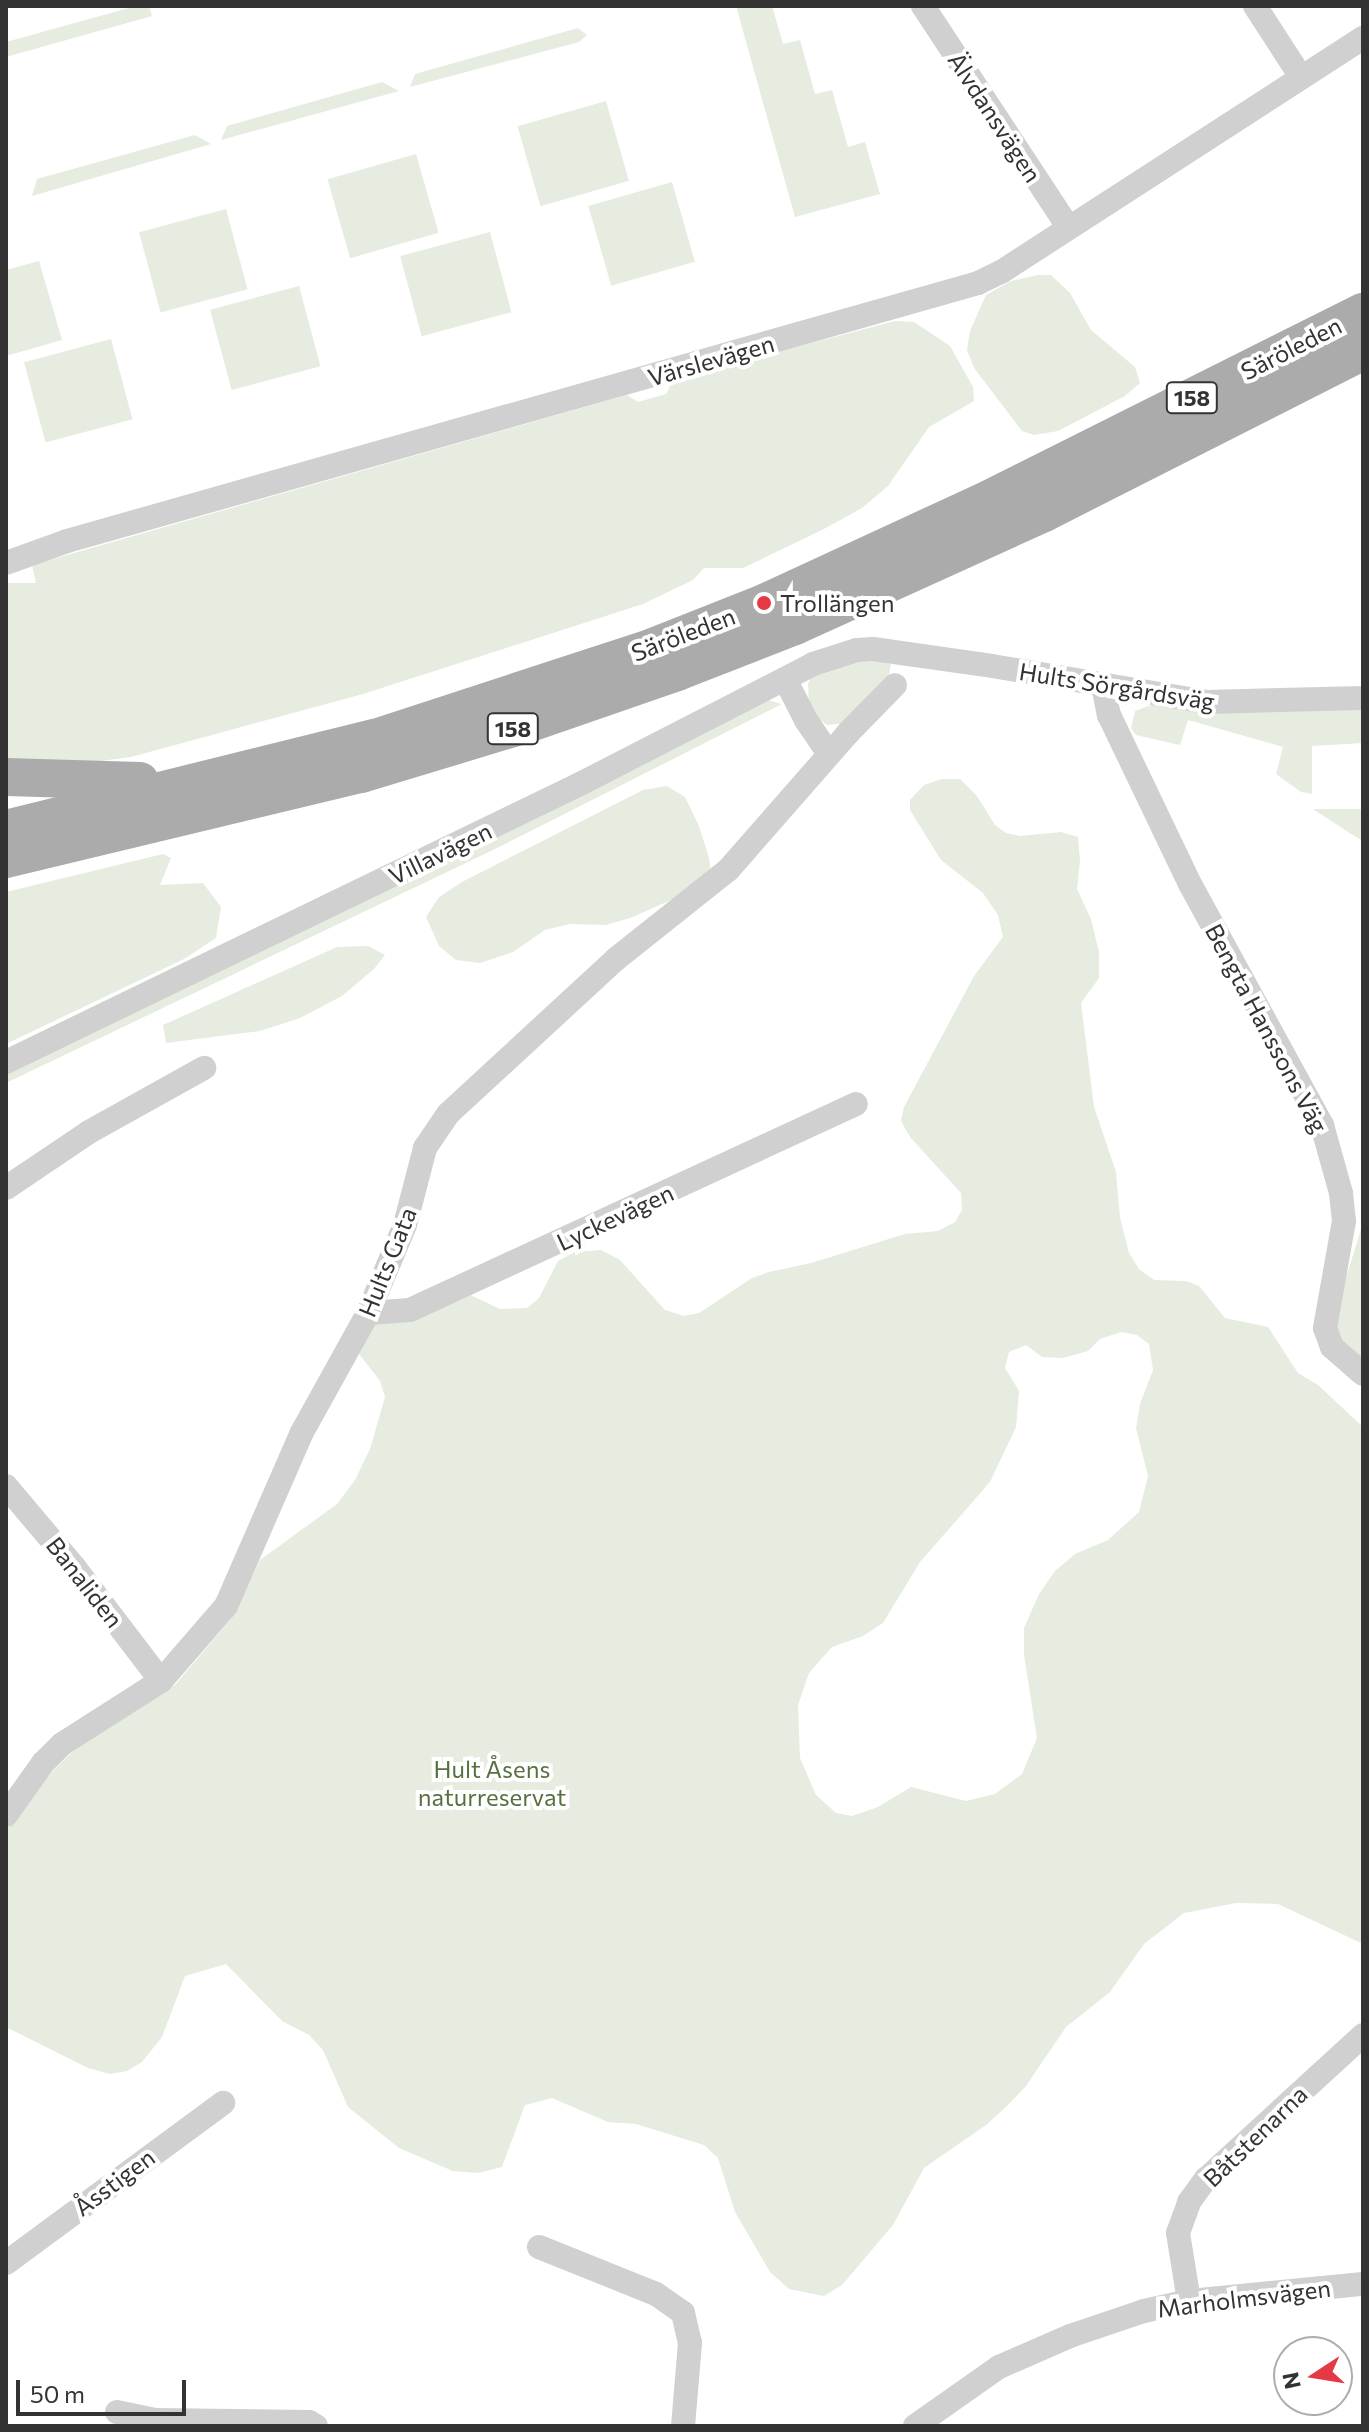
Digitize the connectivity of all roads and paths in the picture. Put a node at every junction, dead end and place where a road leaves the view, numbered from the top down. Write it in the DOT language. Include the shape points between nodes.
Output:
graph roads {
  1 [pos="923,6"];
  2 [pos="1255,6"];
  3 [pos="1363,38"];
  4 [pos="1301,77"];
  5 [pos="1068,227"];
  6 [pos="1363,312"];
  7 [pos="1363,351"];
  8 [pos="6,563"];
  9 [pos="873,649"];
  10 [pos="785,679"];
  11 [pos="895,685"];
  12 [pos="1103,685"];
  13 [pos="1363,698"];
  14 [pos="829,754"];
  15 [pos="6,777"];
  16 [pos="203,781"];
  17 [pos="6,829"];
  18 [pos="6,859"];
  19 [pos="6,1062"];
  20 [pos="204,1068"];
  21 [pos="856,1104"];
  22 [pos="6,1188"];
  23 [pos="368,1313"];
  24 [pos="1363,1374"];
  25 [pos="6,1486"];
  26 [pos="161,1681"];
  27 [pos="6,1815"];
  28 [pos="1363,2035"];
  29 [pos="223,2103"];
  30 [pos="539,2247"];
  31 [pos="6,2263"];
  32 [pos="1363,2284"];
  33 [pos="1189,2301"];
  34 [pos="117,2412"];
  35 [pos="316,2426"];
  36 [pos="683,2426"];
  37 [pos="915,2426"];
  1 -- 5 [label="street, Älvdansvägen"];
  2 -- 4 [label="street"];
  3 -- 4 [label="street, Värslevägen"];
  4 -- 5 [label="street, Värslevägen"];
  5 -- 8 [label="street, Värslevägen" via="1001,272 939,297 168,512"];
  6 -- 16 [label="main road, Säröleden / 158" via="983,502 750,608 517,694 375,738"];
  7 -- 18 [label="main road, Säröleden / 158" via="1021,524 795,626 677,672 361,774"];
  9 -- 10 [label="street, Villavägen" via="838,655"];
  9 -- 12 [label="street, Hults Sörgårdsväg"];
  10 -- 14 [label="street"];
  10 -- 19 [label="street, Villavägen"];
  11 -- 14 [label="street, Hults Gata"];
  12 -- 13 [label="street, Hults Sörgårdsväg" via="1206,702"];
  12 -- 24 [label="street, Bengta Hanssons Väg" via="1109,715 1190,884 1322,1125 1344,1221 1325,1328 1332,1347"];
  14 -- 23 [label="street, Hults Gata" via="729,869 607,967 448,1114 425,1148 405,1225"];
  15 -- 16 [label="main road, 158"];
  16 -- 17 [label="main road, Säröleden / 158"];
  20 -- 22 [label="street" via="89,1132"];
  21 -- 23 [label="street, Lyckevägen" via="410,1310"];
  23 -- 26 [label="street, Hults Gata" via="301,1434 226,1606"];
  25 -- 26 [label="street, Banaliden"];
  26 -- 27 [label="street, Hults Gata" via="62,1744"];
  28 -- 33 [label="street, Båtstenarna" via="1206,2179 1189,2202 1178,2233"];
  29 -- 31 [label="street, Åsstigen"];
  30 -- 36 [label="street" via="656,2294 683,2313 690,2343"];
  32 -- 33 [label="street, Marholmsvägen"];
  33 -- 37 [label="street, Marholmsvägen" via="1070,2336 999,2367"];
  34 -- 35 [label="street" via="155,2420"];
}
